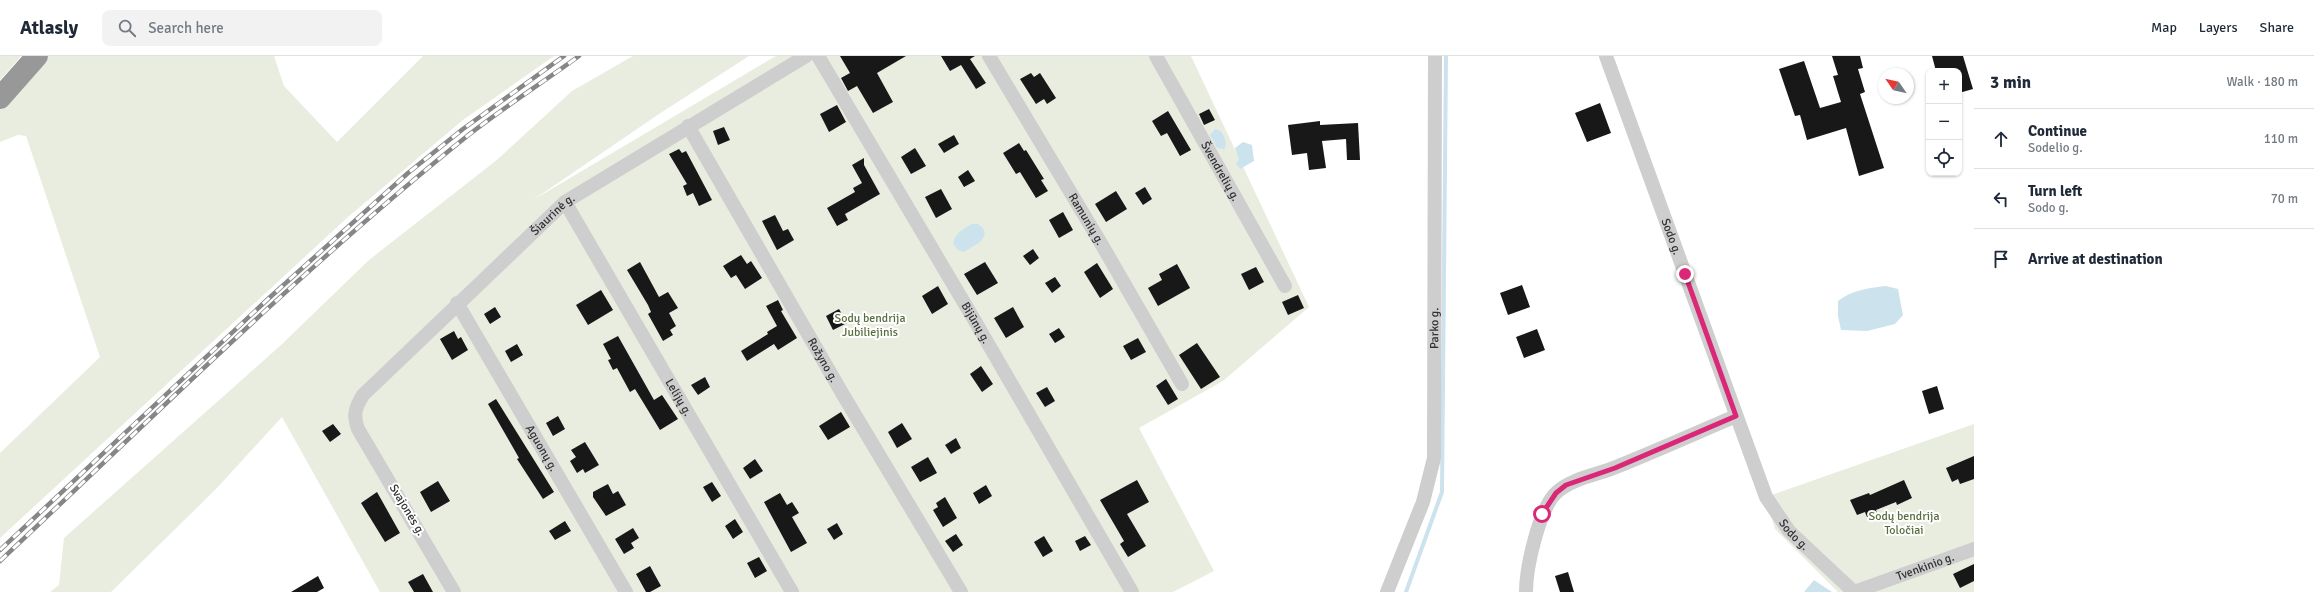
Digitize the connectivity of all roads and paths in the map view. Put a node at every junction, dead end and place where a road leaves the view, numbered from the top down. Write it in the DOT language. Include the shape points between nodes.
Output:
graph roads {
  1 [pos="37,56"];
  2 [pos="806,56"];
  3 [pos="818,56"];
  4 [pos="989,56"];
  5 [pos="1156,56"];
  6 [pos="1435,56"];
  7 [pos="1606,56"];
  8 [pos="0,98"];
  9 [pos="688,126"];
  10 [pos="566,202"];
  11 [pos="1286,286"];
  12 [pos="458,303"];
  13 [pos="1182,384"];
  14 [pos="1736,416"];
  15 [pos="358,429"];
  16 [pos="1974,549"];
  17 [pos="454,592"];
  18 [pos="626,592"];
  19 [pos="792,592"];
  20 [pos="961,592"];
  21 [pos="1132,592"];
  22 [pos="1387,592"];
  23 [pos="1526,592"];
  24 [pos="1854,592"];
  1 -- 8 [label="highway"];
  2 -- 9 [label="street, Šiaurinė g."];
  3 -- 21 [label="street, Bijūnų g."];
  4 -- 13 [label="street, Ramunių g."];
  5 -- 11 [label="street, Švendrelių g."];
  6 -- 22 [label="street, Parko g." via="1434,458 1424,502"];
  7 -- 14 [label="street, Sodo g."];
  9 -- 10 [label="street, Šiaurinė g."];
  9 -- 20 [label="street, Rožyno g."];
  10 -- 12 [label="street, Šiaurinė g."];
  10 -- 19 [label="street, Lelijų g."];
  12 -- 15 [label="street, Šiaurinė g." via="363,395 355,408"];
  12 -- 18 [label="street, Aguonų g."];
  14 -- 23 [label="street" via="1615,468 1566,485 1556,493 1542,514 1526,578"];
  14 -- 24 [label="street, Sodo g." via="1766,497 1789,531"];
  15 -- 17 [label="street, Svajonės g."];
  16 -- 24 [label="street, Tvenkinio g."];
}
